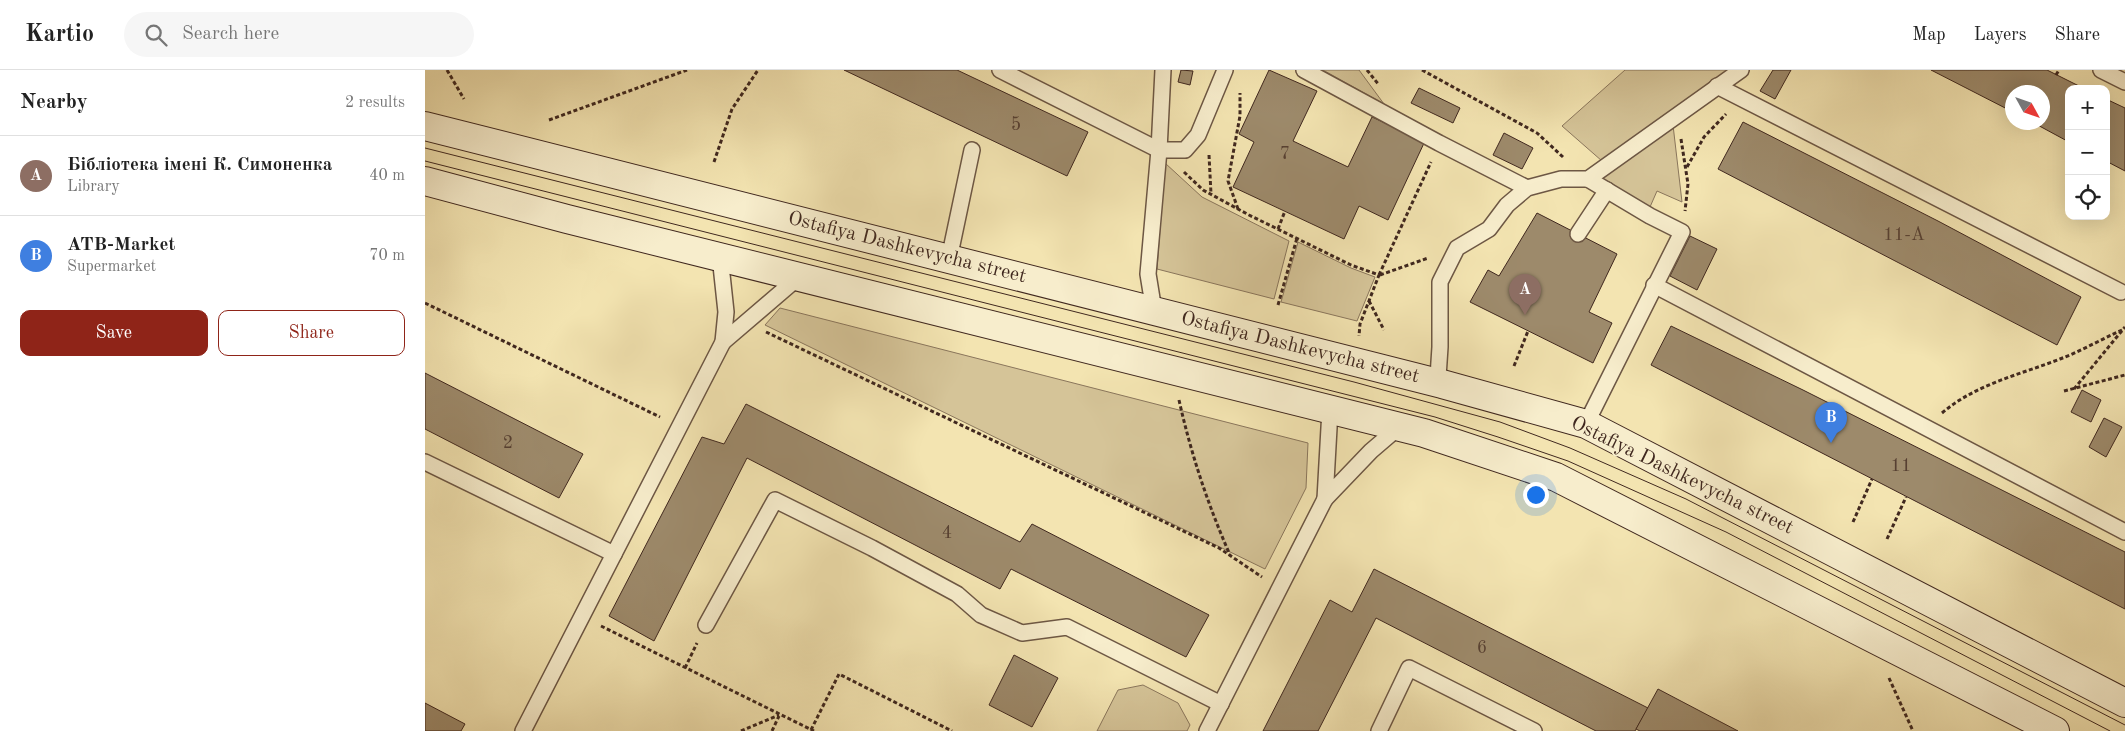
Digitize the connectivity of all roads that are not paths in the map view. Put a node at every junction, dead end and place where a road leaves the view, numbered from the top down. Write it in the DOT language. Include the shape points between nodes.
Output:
graph roads {
  1 [pos="1000,70"];
  2 [pos="1163,70"];
  3 [pos="1225,70"];
  4 [pos="1304,70"];
  5 [pos="1741,70"];
  6 [pos="2101,70"];
  7 [pos="2125,82"];
  8 [pos="1717,86"];
  9 [pos="425,126"];
  10 [pos="971,150"];
  11 [pos="1159,150"];
  12 [pos="1588,179"];
  13 [pos="425,181"];
  14 [pos="1527,188"];
  15 [pos="1607,190"];
  16 [pos="1578,234"];
  17 [pos="720,256"];
  18 [pos="949,259"];
  19 [pos="800,276"];
  20 [pos="1654,285"];
  21 [pos="2121,292"];
  22 [pos="1154,311"];
  23 [pos="723,342"];
  24 [pos="1442,384"];
  25 [pos="1330,410"];
  26 [pos="1586,424"];
  27 [pos="1399,427"];
  28 [pos="425,462"];
  29 [pos="1325,499"];
  30 [pos="2125,532"];
  31 [pos="614,554"];
  32 [pos="706,625"];
  33 [pos="2125,702"];
  34 [pos="1221,704"];
  35 [pos="523,731"];
  36 [pos="1207,731"];
  37 [pos="1379,731"];
  38 [pos="1534,731"];
  39 [pos="2055,731"];
  1 -- 11 [label="lane"];
  2 -- 11 [label="lane"];
  3 -- 11 [label="lane" via="1198,135 1185,150"];
  4 -- 14 [label="lane"];
  5 -- 8 [label="lane"];
  6 -- 7 [label="lane"];
  8 -- 12 [label="lane"];
  8 -- 21 [label="lane"];
  9 -- 18 [label="street, Ostafiya Dashkevycha street"];
  10 -- 18 [label="lane"];
  11 -- 22 [label="lane" via="1148,274"];
  12 -- 14 [label="lane" via="1561,180"];
  12 -- 15 [label="lane"];
  13 -- 17 [label="street"];
  14 -- 24 [label="lane" via="1507,205 1489,229 1457,248 1441,282 1438,377"];
  15 -- 16 [label="lane"];
  15 -- 20 [label="lane" via="1682,232"];
  17 -- 19 [label="street"];
  17 -- 23 [label="lane" via="726,312"];
  18 -- 22 [label="street, Ostafiya Dashkevycha street"];
  19 -- 23 [label="lane"];
  19 -- 25 [label="street"];
  20 -- 26 [label="lane"];
  20 -- 30 [label="lane"];
  22 -- 24 [label="street, Ostafiya Dashkevycha street"];
  23 -- 31 [label="lane"];
  24 -- 26 [label="street, Ostafiya Dashkevycha street"];
  25 -- 27 [label="street"];
  25 -- 29 [label="lane"];
  26 -- 33 [label="street, Ostafiya Dashkevycha street"];
  27 -- 29 [label="lane"];
  27 -- 39 [label="street" via="1556,477"];
  28 -- 31 [label="lane"];
  29 -- 34 [label="lane"];
  31 -- 35 [label="lane"];
  32 -- 34 [label="lane" via="775,500 957,594 981,615 1022,633 1067,627"];
  34 -- 36 [label="lane"];
  37 -- 38 [label="lane" via="1409,668"];
}
